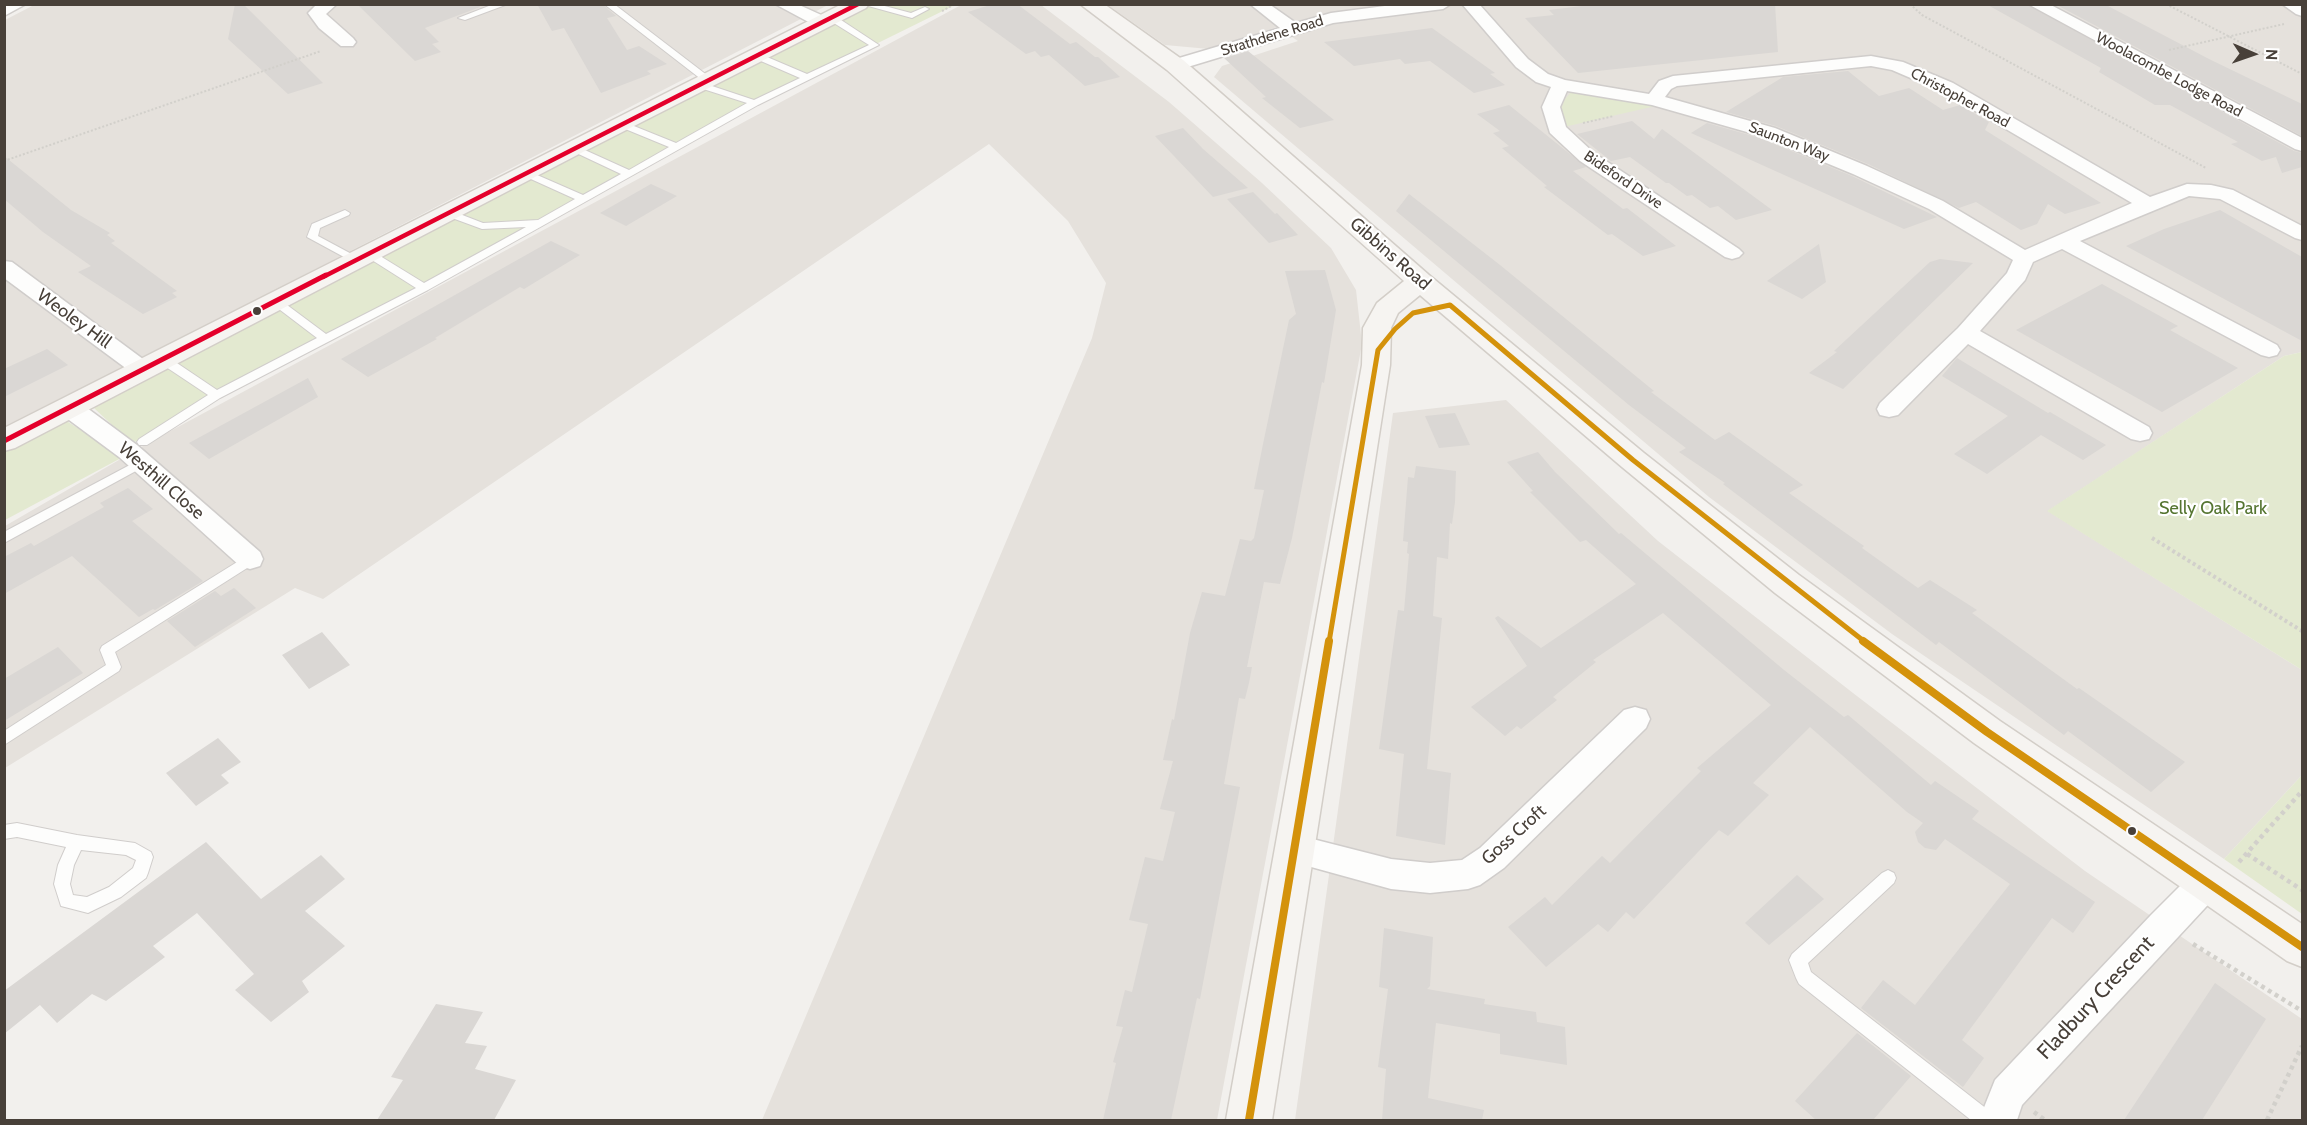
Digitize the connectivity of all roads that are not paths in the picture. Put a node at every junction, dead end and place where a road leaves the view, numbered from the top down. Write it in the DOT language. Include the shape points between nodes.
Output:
graph roads {
  1 [pos="18,4"];
  2 [pos="329,4"];
  3 [pos="504,4"];
  4 [pos="608,4"];
  5 [pos="783,4"];
  6 [pos="859,4"];
  7 [pos="865,4"];
  8 [pos="1090,4"];
  9 [pos="1258,4"];
  10 [pos="1443,4"];
  11 [pos="1470,4"];
  12 [pos="2036,4"];
  13 [pos="2290,4"];
  14 [pos="923,7"];
  15 [pos="4,11"];
  16 [pos="2297,17"];
  17 [pos="462,18"];
  18 [pos="930,18"];
  19 [pos="827,20"];
  20 [pos="1294,30"];
  21 [pos="347,42"];
  22 [pos="757,56"];
  23 [pos="1174,65"];
  24 [pos="808,78"];
  25 [pos="705,83"];
  26 [pos="1561,85"];
  27 [pos="1654,100"];
  28 [pos="755,103"];
  29 [pos="621,124"];
  30 [pos="2302,145"];
  31 [pos="676,147"];
  32 [pos="573,148"];
  33 [pos="525,173"];
  34 [pos="628,173"];
  35 [pos="583,199"];
  36 [pos="2148,204"];
  37 [pos="345,213"];
  38 [pos="448,213"];
  39 [pos="541,223"];
  40 [pos="2302,234"];
  41 [pos="482,240"];
  42 [pos="2061,240"];
  43 [pos="1732,253"];
  44 [pos="361,257"];
  45 [pos="2024,258"];
  46 [pos="4,267"];
  47 [pos="1420,281"];
  48 [pos="424,288"];
  49 [pos="275,301"];
  50 [pos="1450,305"];
  51 [pos="1966,333"];
  52 [pos="325,339"];
  53 [pos="1378,350"];
  54 [pos="2269,350"];
  55 [pos="154,365"];
  56 [pos="216,395"];
  57 [pos="70,408"];
  58 [pos="1889,409"];
  59 [pos="2140,433"];
  60 [pos="4,441"];
  61 [pos="142,453"];
  62 [pos="4,538"];
  63 [pos="250,559"];
  64 [pos="1635,719"];
  65 [pos="4,739"];
  66 [pos="4,832"];
  67 [pos="77,842"];
  68 [pos="1293,848"];
  69 [pos="1888,878"];
  70 [pos="2206,884"];
  71 [pos="2302,947"];
  72 [pos="1249,1120"];
  73 [pos="1985,1120"];
  74 [pos="1998,1120"];
  1 -- 15 [label="street"];
  2 -- 21 [label="street" via="316,13"];
  3 -- 17 [label="lane"];
  4 -- 25 [label="lane"];
  5 -- 19 [label="street"];
  6 -- 19 [label="street"];
  7 -- 14 [label="lane" via="912,16"];
  8 -- 23 [label="street, Gibbins Road"];
  9 -- 20 [label="street"];
  10 -- 20 [label="street, Strathdene Road" via="1331,18"];
  11 -- 26 [label="street, Saunton Way" via="1522,63 1542,78"];
  12 -- 30 [label="street, Woolacombe Lodge Road"];
  13 -- 16 [label="street"];
  14 -- 18 [label="lane"];
  19 -- 22 [label="street"];
  19 -- 24 [label="lane" via="875,45"];
  20 -- 23 [label="street, Strathdene Road"];
  22 -- 24 [label="lane"];
  22 -- 25 [label="street"];
  23 -- 47 [label="street, Gibbins Road"];
  24 -- 28 [label="lane"];
  25 -- 28 [label="lane"];
  25 -- 29 [label="street"];
  26 -- 27 [label="street, Saunton Way"];
  26 -- 43 [label="street, Bideford Drive" via="1551,107 1557,129 1587,157"];
  27 -- 36 [label="street, Christopher Road" via="1673,81 1840,63 1871,61 1896,66 1947,87"];
  27 -- 45 [label="street, Saunton Way" via="1768,132 1860,170 1936,205"];
  28 -- 31 [label="lane"];
  29 -- 31 [label="lane"];
  29 -- 32 [label="street"];
  31 -- 34 [label="lane"];
  32 -- 33 [label="street"];
  32 -- 34 [label="lane"];
  33 -- 35 [label="lane"];
  33 -- 38 [label="street"];
  34 -- 35 [label="lane"];
  35 -- 39 [label="lane"];
  36 -- 40 [label="street" via="2187,190 2211,191 2249,205"];
  36 -- 42 [label="street"];
  37 -- 44 [label="lane" via="316,226 312,237"];
  38 -- 41 [label="lane"];
  38 -- 44 [label="street"];
  39 -- 41 [label="lane"];
  39 -- 41 [label="lane"];
  41 -- 48 [label="lane"];
  42 -- 45 [label="street"];
  42 -- 54 [label="street"];
  44 -- 48 [label="lane"];
  44 -- 49 [label="street"];
  45 -- 51 [label="street" via="2017,275"];
  46 -- 55 [label="street, Weoley Hill"];
  47 -- 50 [label="street, Gibbins Road"];
  47 -- 53 [label="street" via="1387,309 1377,328"];
  48 -- 52 [label="lane"];
  49 -- 52 [label="lane"];
  49 -- 55 [label="street"];
  50 -- 53 [label="street" via="1413,313"];
  50 -- 70 [label="street, Gibbins Road" via="1787,584 1987,732"];
  51 -- 58 [label="street"];
  51 -- 59 [label="street"];
  52 -- 56 [label="lane"];
  53 -- 68 [label="street"];
  55 -- 56 [label="lane"];
  55 -- 57 [label="street"];
  56 -- 61 [label="lane"];
  57 -- 60 [label="street"];
  57 -- 61 [label="street, Westhill Close" via="128,451"];
  61 -- 62 [label="lane"];
  61 -- 63 [label="street, Westhill Close"];
  63 -- 65 [label="lane" via="107,650 114,667"];
  64 -- 68 [label="street, Goss Croft" via="1492,858 1468,874 1431,878 1391,874"];
  66 -- 67 [label="lane" via="16,830"];
  67 -- 67 [label="lane" via="129,849 145,856 140,873 115,892 88,905 67,901 62,884"];
  68 -- 72 [label="street"];
  69 -- 73 [label="lane" via="1798,960 1805,978"];
  70 -- 71 [label="street, Gibbins Road"];
  70 -- 74 [label="street, Fladbury Crescent" via="2008,1093"];
}
